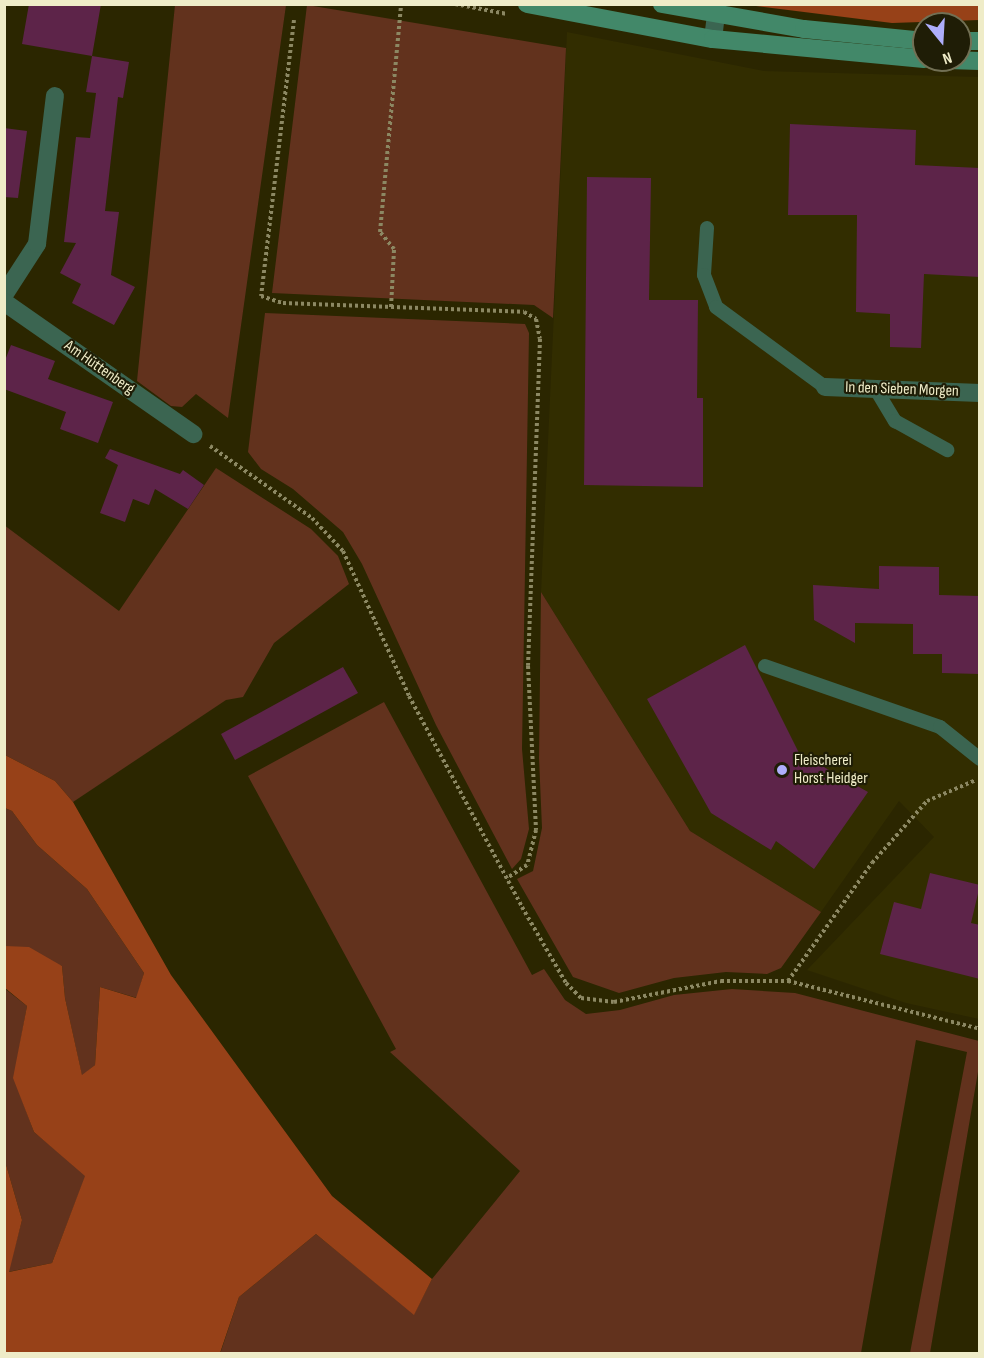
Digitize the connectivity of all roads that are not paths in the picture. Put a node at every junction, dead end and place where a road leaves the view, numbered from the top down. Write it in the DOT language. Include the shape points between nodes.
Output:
graph roads {
  1 [pos="527,4"];
  2 [pos="662,4"];
  3 [pos="717,9"];
  4 [pos="713,39"];
  5 [pos="912,40"];
  6 [pos="912,57"];
  7 [pos="55,96"];
  8 [pos="707,228"];
  9 [pos="4,295"];
  10 [pos="4,302"];
  11 [pos="825,387"];
  12 [pos="875,388"];
  13 [pos="980,393"];
  14 [pos="193,434"];
  15 [pos="947,450"];
  16 [pos="765,666"];
  17 [pos="980,759"];
  1 -- 4 [label="main road"];
  2 -- 3 [label="main road"];
  3 -- 4 [label="street"];
  3 -- 5 [label="main road" via="875,38"];
  4 -- 6 [label="main road"];
  7 -- 9 [label="street" via="37,244"];
  8 -- 11 [label="lane" via="704,275 716,307"];
  10 -- 14 [label="street, Am Hüttenberg"];
  11 -- 12 [label="street, In den Sieben Morgen"];
  12 -- 13 [label="street, In den Sieben Morgen"];
  12 -- 15 [label="lane" via="895,421"];
  16 -- 17 [label="lane" via="940,727"];
}
